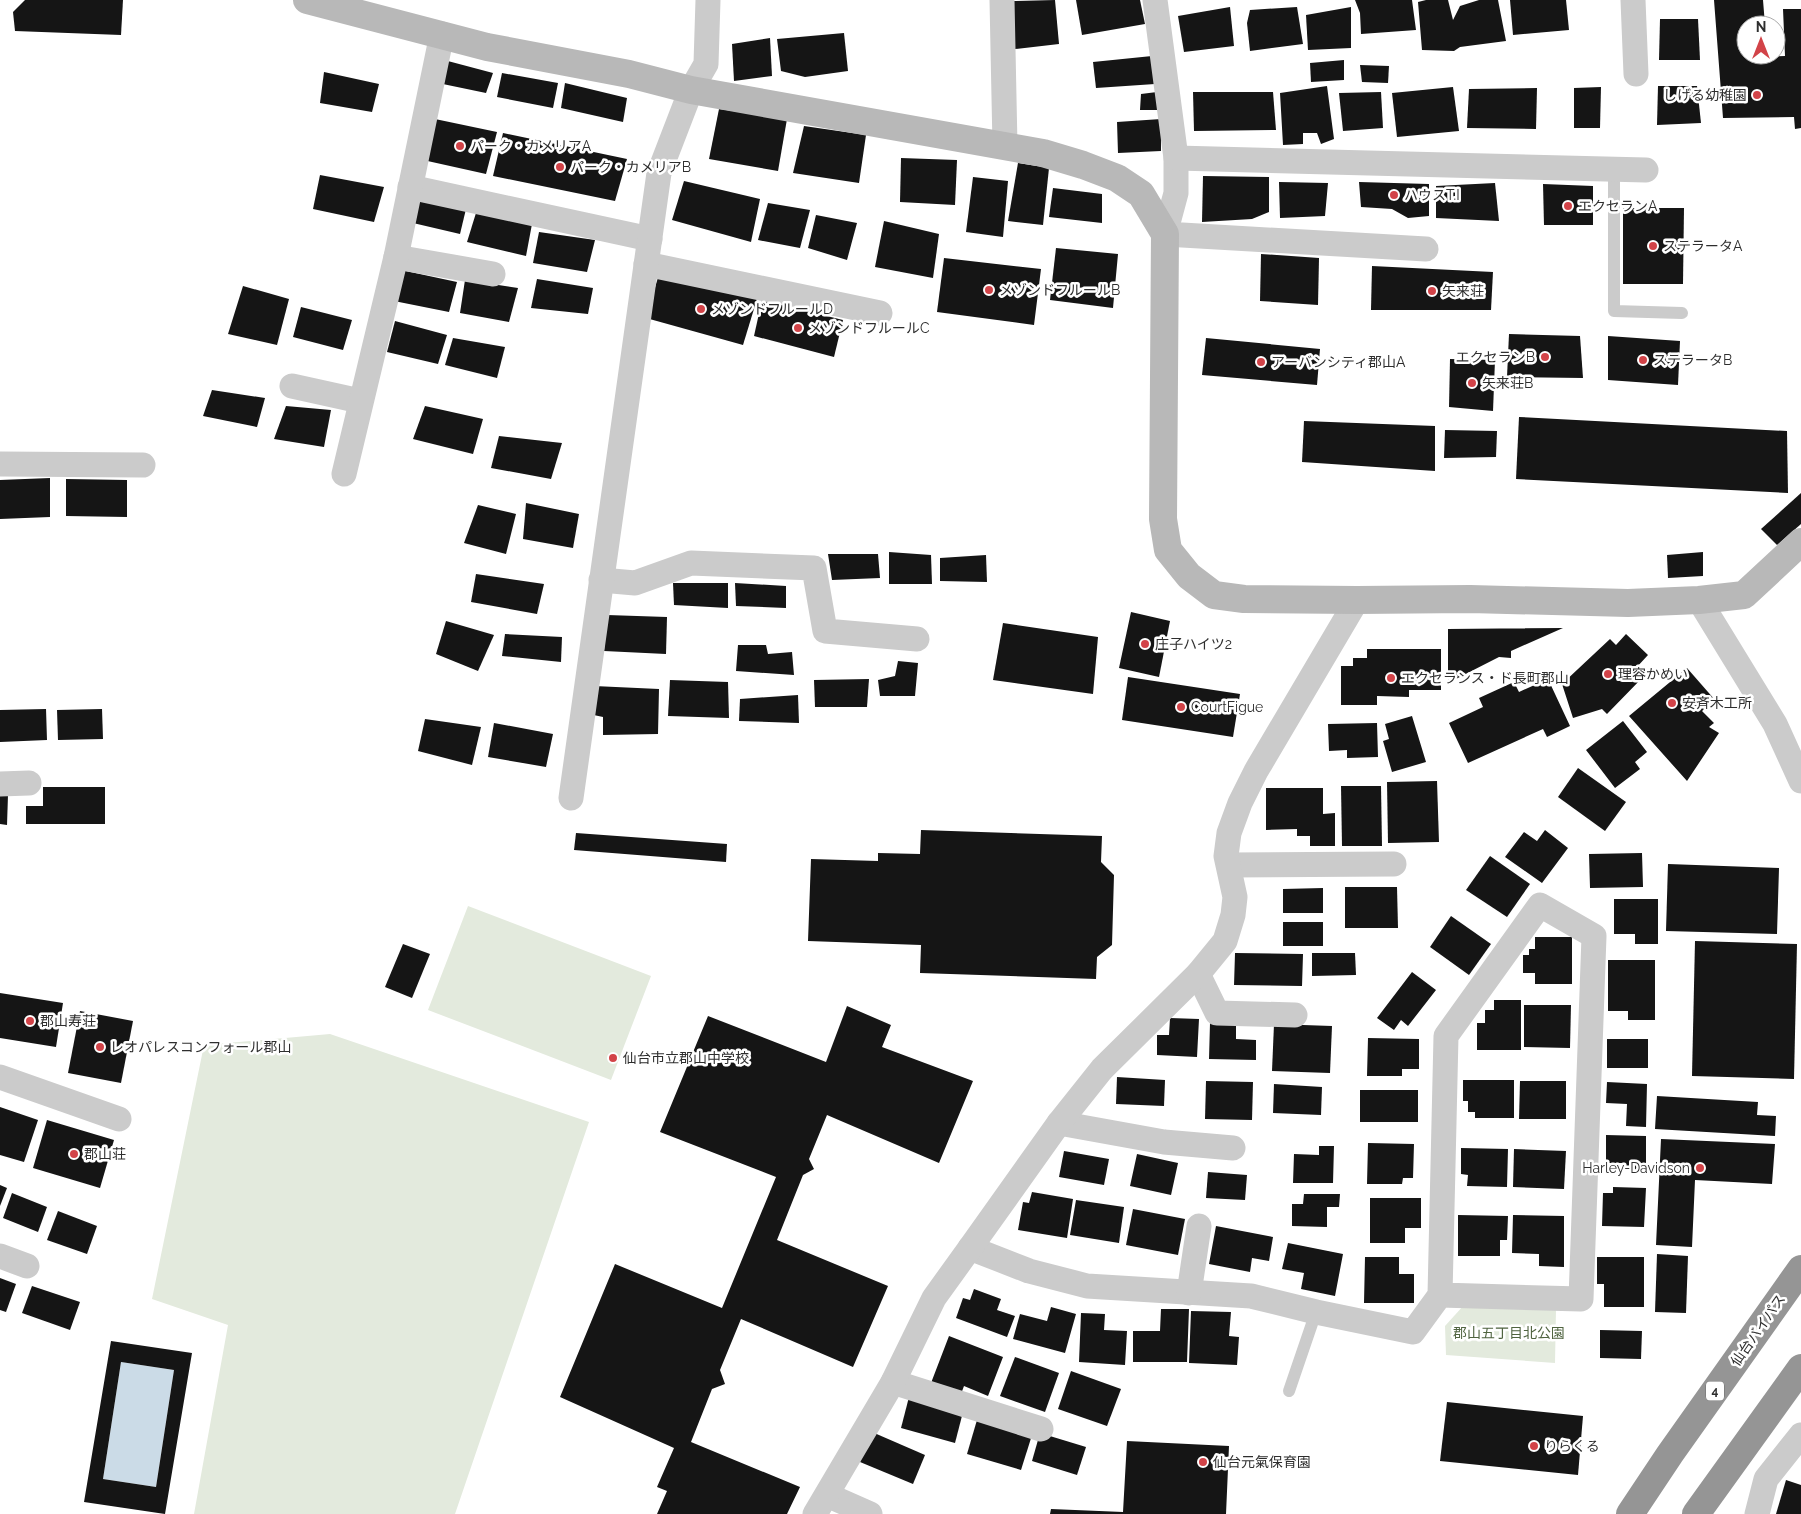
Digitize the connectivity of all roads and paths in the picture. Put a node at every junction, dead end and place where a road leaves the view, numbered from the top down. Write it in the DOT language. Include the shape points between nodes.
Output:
graph roads {
  1 [pos="308,0"];
  2 [pos="708,0"];
  3 [pos="1002,0"];
  4 [pos="1155,0"];
  5 [pos="1634,0"];
  6 [pos="442,34"];
  7 [pos="1636,74"];
  8 [pos="691,90"];
  9 [pos="1006,146"];
  10 [pos="1176,158"];
  11 [pos="1614,169"];
  12 [pos="1646,170"];
  13 [pos="410,188"];
  14 [pos="1165,234"];
  15 [pos="650,239"];
  16 [pos="1426,249"];
  17 [pos="396,257"];
  18 [pos="646,264"];
  19 [pos="493,274"];
  20 [pos="880,313"];
  21 [pos="1682,313"];
  22 [pos="292,386"];
  23 [pos="360,401"];
  24 [pos="0,464"];
  25 [pos="143,465"];
  26 [pos="344,474"];
  27 [pos="1801,542"];
  28 [pos="600,580"];
  29 [pos="1357,600"];
  30 [pos="1699,600"];
  31 [pos="917,639"];
  32 [pos="1801,781"];
  33 [pos="29,783"];
  34 [pos="0,784"];
  35 [pos="571,798"];
  36 [pos="1394,864"];
  37 [pos="1229,865"];
  38 [pos="1198,974"];
  39 [pos="1295,1014"];
  40 [pos="0,1078"];
  41 [pos="118,1119"];
  42 [pos="1059,1123"];
  43 [pos="1233,1148"];
  44 [pos="1199,1226"];
  45 [pos="970,1248"];
  46 [pos="0,1256"];
  47 [pos="27,1266"];
  48 [pos="1801,1269"];
  49 [pos="1189,1293"];
  50 [pos="1440,1295"];
  51 [pos="1316,1312"];
  52 [pos="1801,1368"];
  53 [pos="893,1382"];
  54 [pos="1289,1391"];
  55 [pos="1041,1429"];
  56 [pos="1801,1435"];
  57 [pos="821,1505"];
  58 [pos="870,1514"];
  59 [pos="1630,1514"];
  60 [pos="1696,1514"];
  61 [pos="1757,1514"];
  1 -- 6 [label="street"];
  2 -- 8 [label="street" via="706,64"];
  3 -- 9 [label="street"];
  4 -- 10 [label="street"];
  5 -- 7 [label="street"];
  6 -- 8 [label="street" via="487,47 629,74"];
  6 -- 13 [label="street"];
  8 -- 9 [label="street"];
  8 -- 15 [label="street" via="659,173"];
  9 -- 14 [label="street" via="1051,156 1117,178 1141,194"];
  10 -- 11 [label="street"];
  10 -- 14 [label="street" via="1176,193"];
  11 -- 12 [label="street"];
  11 -- 21 [label="lane" via="1614,311"];
  13 -- 15 [label="street"];
  13 -- 17 [label="street"];
  14 -- 16 [label="street"];
  14 -- 29 [label="street" via="1163,519 1168,550 1189,576 1214,595 1244,599"];
  15 -- 18 [label="street"];
  17 -- 19 [label="street"];
  17 -- 23 [label="street"];
  18 -- 20 [label="street"];
  18 -- 28 [label="street"];
  22 -- 23 [label="street"];
  23 -- 26 [label="street"];
  24 -- 25 [label="street"];
  27 -- 30 [label="street" via="1744,595"];
  28 -- 31 [label="street" via="635,583 692,563 814,568 825,631"];
  28 -- 35 [label="street"];
  29 -- 30 [label="street" via="1628,603"];
  29 -- 37 [label="street" via="1240,803 1229,833 1226,856"];
  30 -- 32 [label="street" via="1775,724"];
  33 -- 34 [label="street"];
  36 -- 37 [label="street"];
  37 -- 38 [label="street" via="1235,897 1233,915 1225,941"];
  38 -- 39 [label="street" via="1217,1013"];
  38 -- 42 [label="street" via="1102,1069"];
  40 -- 41 [label="street"];
  42 -- 43 [label="street" via="1164,1142"];
  42 -- 45 [label="street"];
  44 -- 49 [label="street"];
  45 -- 49 [label="street" via="1030,1271 1087,1286"];
  45 -- 53 [label="street" via="934,1298"];
  46 -- 47 [label="street"];
  48 -- 59 [label="highway, 仙台バイパス / 4"];
  49 -- 51 [label="street" via="1251,1296"];
  50 -- 50 [label="street" via="1446,1036 1540,905 1594,936 1581,1299"];
  50 -- 51 [label="street" via="1412,1332"];
  51 -- 54 [label="lane"];
  52 -- 60 [label="highway"];
  53 -- 55 [label="street"];
  53 -- 57 [label="street"];
  56 -- 61 [label="street" via="1766,1479"];
  57 -- 58 [label="street"];
}
